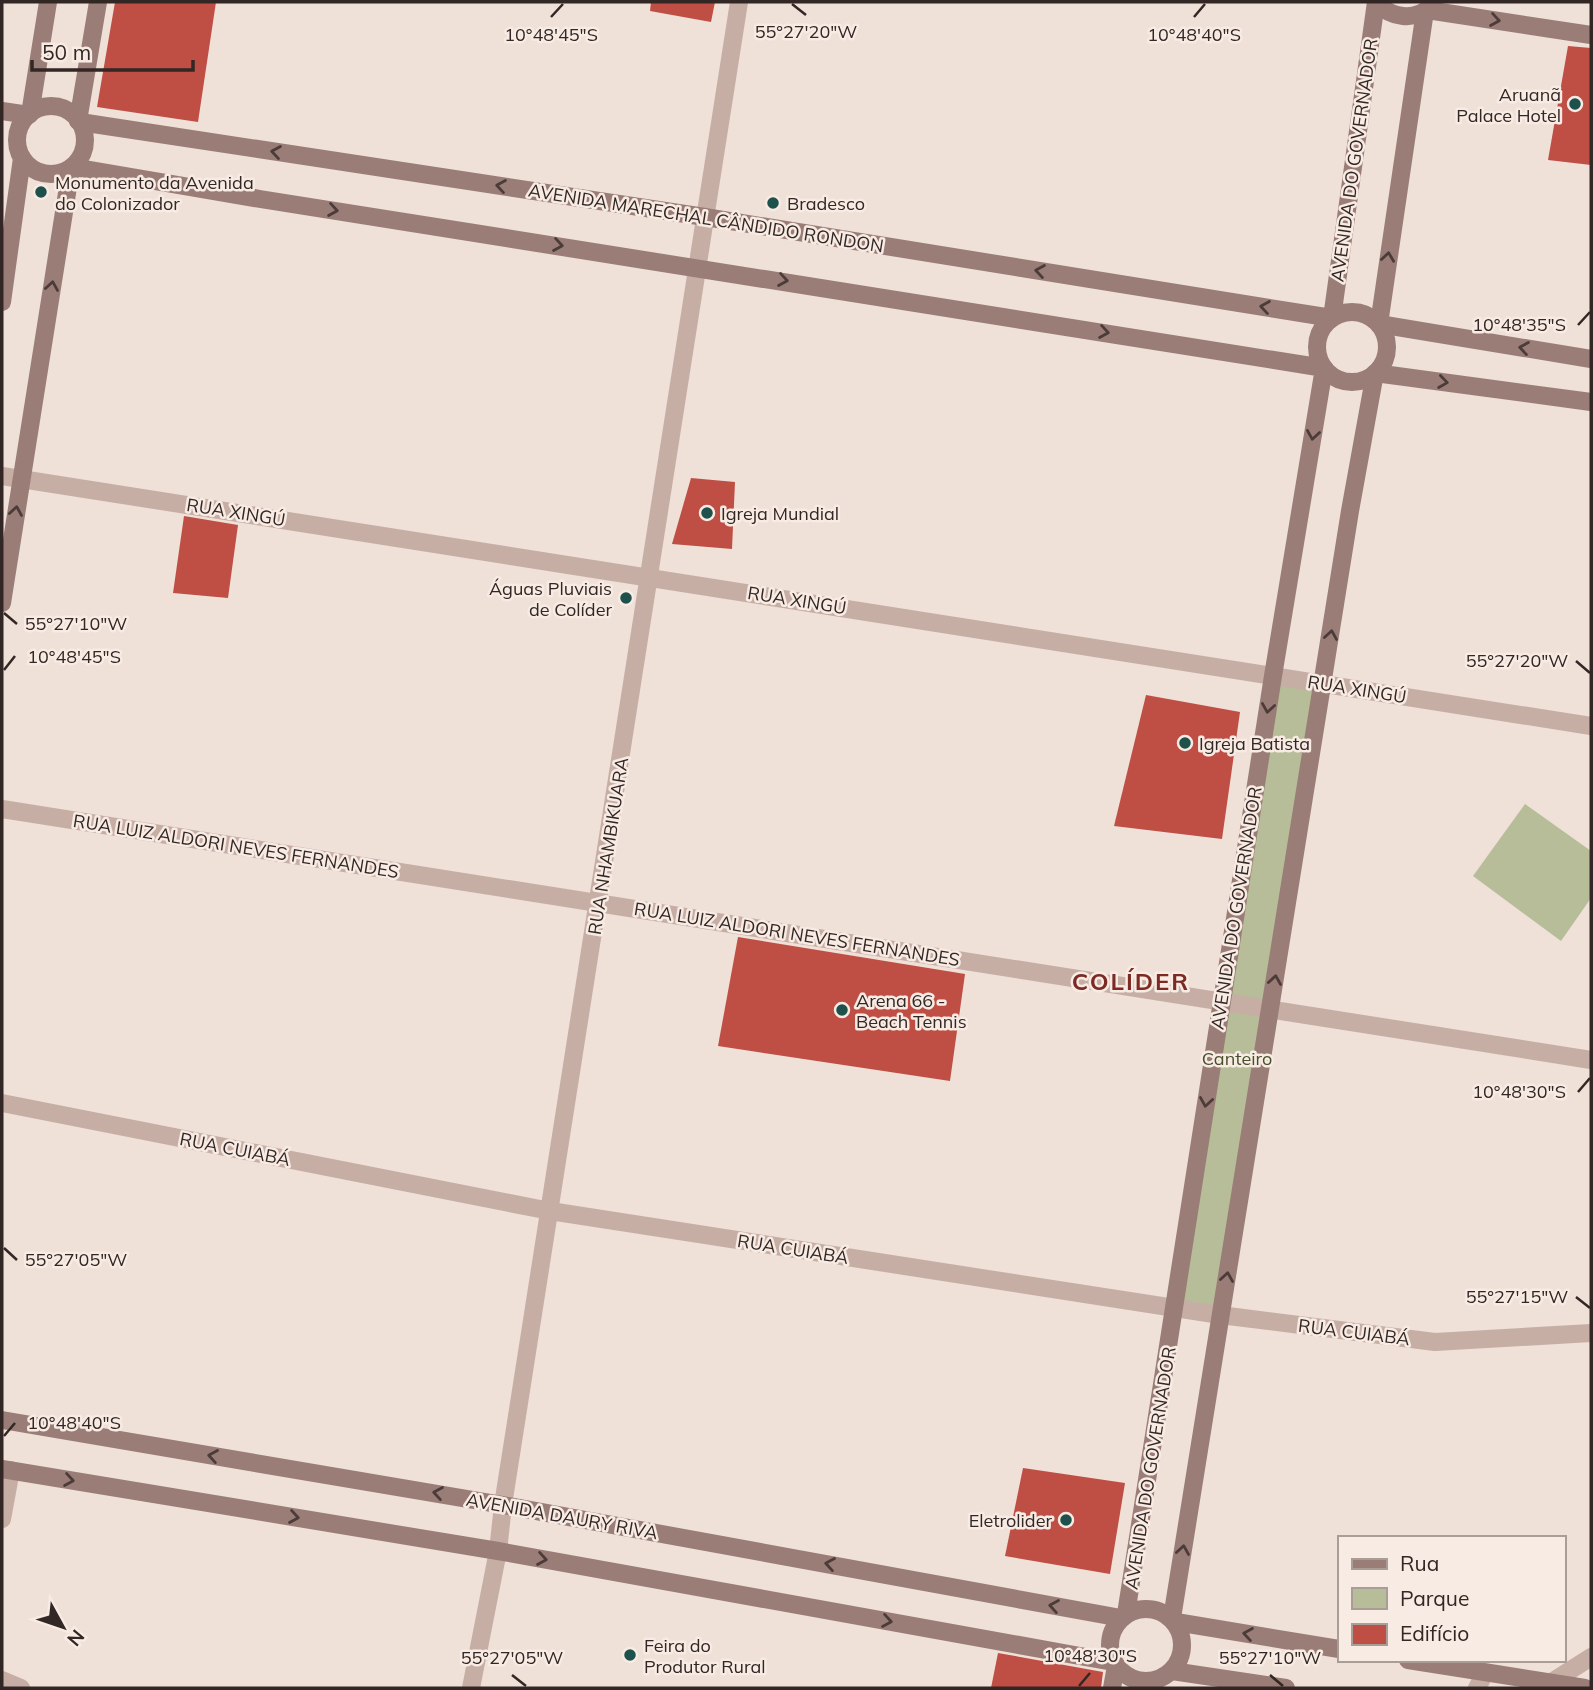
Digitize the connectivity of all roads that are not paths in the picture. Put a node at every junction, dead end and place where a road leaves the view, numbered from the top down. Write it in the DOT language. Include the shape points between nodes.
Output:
graph roads {
  1 [pos="48,2"];
  2 [pos="98,2"];
  3 [pos="738,2"];
  4 [pos="1376,2"];
  5 [pos="1429,8"];
  6 [pos="1591,35"];
  7 [pos="2,111"];
  8 [pos="30,114"];
  9 [pos="79,122"];
  10 [pos="2,154"];
  11 [pos="22,158"];
  12 [pos="72,167"];
  13 [pos="705,217"];
  14 [pos="698,267"];
  15 [pos="2,302"];
  16 [pos="1332,318"];
  17 [pos="1379,324"];
  18 [pos="1591,359"];
  19 [pos="1324,368"];
  20 [pos="1375,373"];
  21 [pos="1591,402"];
  22 [pos="2,476"];
  23 [pos="21,479"];
  24 [pos="649,576"];
  25 [pos="2,603"];
  26 [pos="1273,676"];
  27 [pos="1323,684"];
  28 [pos="1591,726"];
  29 [pos="2,809"];
  30 [pos="599,903"];
  31 [pos="1221,1002"];
  32 [pos="1270,1010"];
  33 [pos="1591,1060"];
  34 [pos="2,1103"];
  35 [pos="550,1211"];
  36 [pos="1175,1308"];
  37 [pos="1220,1315"];
  38 [pos="1591,1333"];
  39 [pos="2,1420"];
  40 [pos="6,1470"];
  41 [pos="503,1504"];
  42 [pos="2,1519"];
  43 [pos="498,1551"];
  44 [pos="1124,1616"];
  45 [pos="1174,1620"];
  46 [pos="1338,1649"];
  47 [pos="1591,1657"];
  48 [pos="1415,1662"];
  49 [pos="1114,1664"];
  50 [pos="1167,1678"];
  51 [pos="2,1680"];
  52 [pos="1481,1680"];
  53 [pos="1550,1683"];
  54 [pos="21,1688"];
  55 [pos="471,1688"];
  56 [pos="1112,1688"];
  57 [pos="1286,1688"];
  58 [pos="1581,1688"];
  1 -- 8 [label="street"];
  2 -- 9 [label="street"];
  3 -- 13 [label="street, RUA NHAMBIKUARA"];
  4 -- 5 [label="street" via="1404,16"];
  4 -- 16 [label="street, AVENIDA DO GOVERNADOR"];
  5 -- 6 [label="street, one-way"];
  17 -- 5 [label="street, one-way"];
  7 -- 8 [label="street"];
  8 -- 9 [label="street" via="39,108 61,108"];
  8 -- 11 [label="street" via="17,139"];
  9 -- 12 [label="street" via="85,140"];
  13 -- 9 [label="street, AVENIDA MARECHAL CÂNDIDO RONDON, one-way"];
  10 -- 11 [label="street"];
  11 -- 12 [label="street" via="39,173 51,175"];
  11 -- 15 [label="street"];
  12 -- 14 [label="street, one-way"];
  23 -- 12 [label="street, one-way"];
  13 -- 14 [label="street, RUA NHAMBIKUARA"];
  16 -- 13 [label="street, AVENIDA MARECHAL CÂNDIDO RONDON, one-way"];
  14 -- 19 [label="street, one-way"];
  14 -- 24 [label="street, RUA NHAMBIKUARA"];
  16 -- 17 [label="street" via="1362,313"];
  16 -- 19 [label="street" via="1317,347"];
  18 -- 17 [label="street, one-way"];
  17 -- 20 [label="street" via="1387,344"];
  19 -- 20 [label="street" via="1343,381 1354,382"];
  19 -- 26 [label="street, AVENIDA DO GOVERNADOR, one-way"];
  20 -- 21 [label="street, one-way"];
  27 -- 20 [label="street, one-way"];
  22 -- 23 [label="street, RUA XINGÚ"];
  23 -- 24 [label="street, RUA XINGÚ"];
  25 -- 23 [label="street, one-way"];
  24 -- 26 [label="street, RUA XINGÚ"];
  24 -- 30 [label="street, RUA NHAMBIKUARA"];
  26 -- 27 [label="street, RUA XINGÚ"];
  26 -- 31 [label="street, AVENIDA DO GOVERNADOR, one-way"];
  27 -- 28 [label="street, RUA XINGÚ"];
  32 -- 27 [label="street, one-way"];
  29 -- 30 [label="street, RUA LUIZ ALDORI NEVES FERNANDES"];
  30 -- 31 [label="street, RUA LUIZ ALDORI NEVES FERNANDES"];
  30 -- 35 [label="street, RUA NHAMBIKUARA"];
  31 -- 32 [label="street, RUA LUIZ ALDORI NEVES FERNANDES"];
  31 -- 36 [label="street, AVENIDA DO GOVERNADOR, one-way"];
  32 -- 33 [label="street, RUA LUIZ ALDORI NEVES FERNANDES"];
  37 -- 32 [label="street, one-way"];
  34 -- 35 [label="street, RUA CUIABÁ"];
  35 -- 36 [label="street, RUA CUIABÁ"];
  35 -- 41 [label="street, RUA NHAMBIKUARA"];
  36 -- 37 [label="street, RUA CUIABÁ"];
  36 -- 44 [label="street, AVENIDA DO GOVERNADOR"];
  37 -- 38 [label="street, RUA CUIABÁ" via="1435,1342"];
  45 -- 37 [label="street, one-way"];
  41 -- 39 [label="street, AVENIDA DAURY RIVA, one-way"];
  40 -- 42 [label="street"];
  40 -- 43 [label="street, one-way"];
  41 -- 43 [label="street, RUA NHAMBIKUARA"];
  44 -- 41 [label="street, AVENIDA DAURY RIVA, one-way"];
  43 -- 49 [label="street, one-way"];
  43 -- 55 [label="street, RUA NHAMBIKUARA"];
  44 -- 45 [label="street" via="1150,1608"];
  44 -- 49 [label="street" via="1112,1634"];
  46 -- 45 [label="street, one-way"];
  45 -- 50 [label="street" via="1183,1643"];
  47 -- 53 [label="street"];
  48 -- 52 [label="street"];
  49 -- 50 [label="street" via="1133,1679"];
  49 -- 56 [label="street"];
  50 -- 57 [label="street"];
  51 -- 54 [label="street"];
  52 -- 53 [label="street"];
  53 -- 58 [label="street"];
}
